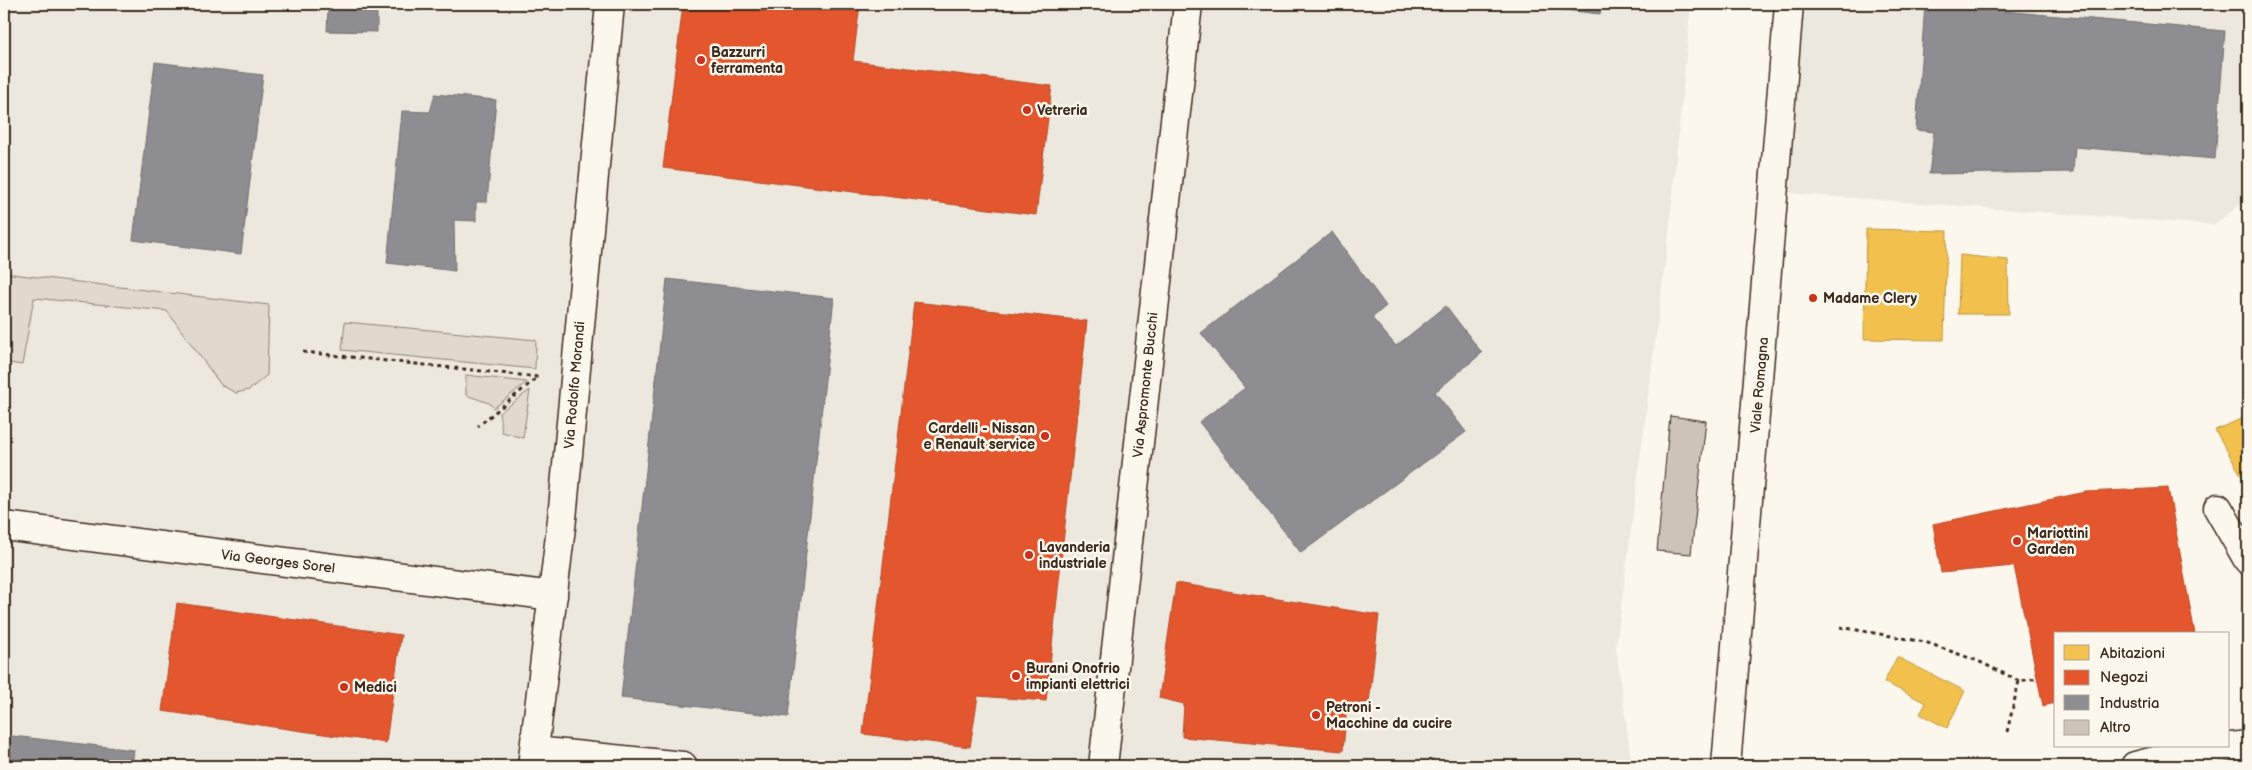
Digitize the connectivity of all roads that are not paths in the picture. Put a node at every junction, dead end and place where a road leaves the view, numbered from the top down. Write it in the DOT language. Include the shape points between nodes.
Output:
graph roads {
  1 [pos="610,4"];
  2 [pos="1188,4"];
  3 [pos="1789,4"];
  4 [pos="2218,508"];
  5 [pos="4,526"];
  6 [pos="2248,560"];
  7 [pos="553,596"];
  8 [pos="2248,745"];
  9 [pos="2230,747"];
  10 [pos="2223,748"];
  11 [pos="533,758"];
  12 [pos="683,766"];
  13 [pos="1104,766"];
  14 [pos="1726,766"];
  15 [pos="2135,766"];
  1 -- 7 [label="street, Via Rodolfo Morandi"];
  2 -- 13 [label="street, Via Aspromonte Bucchi"];
  3 -- 14 [label="street, Viale Romagna"];
  4 -- 6 [label="street"];
  5 -- 7 [label="street, Via Georges Sorel"];
  7 -- 11 [label="street, Via Rodolfo Morandi"];
  8 -- 9 [label="street"];
  10 -- 15 [label="street" via="2189,752"];
  11 -- 12 [label="street"];
}
